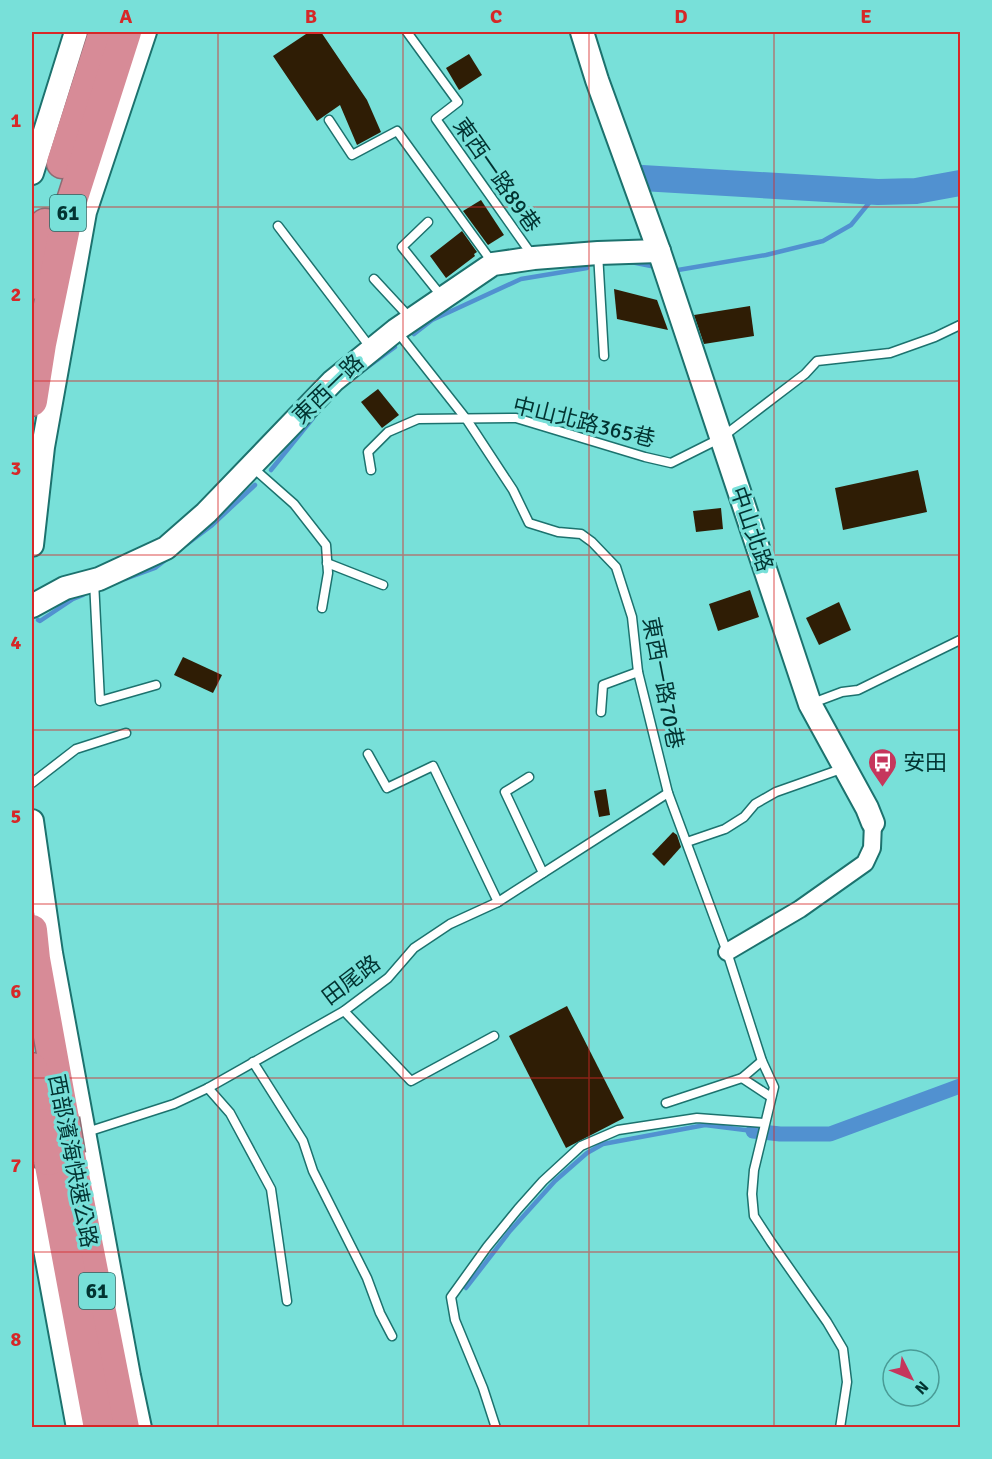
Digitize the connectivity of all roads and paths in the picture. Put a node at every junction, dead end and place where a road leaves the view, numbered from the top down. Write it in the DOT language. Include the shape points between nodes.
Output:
graph roads {
  1 [pos="76,32"];
  2 [pos="104,32"];
  3 [pos="126,32"];
  4 [pos="145,32"];
  5 [pos="407,32"];
  6 [pos="582,32"];
  7 [pos="329,120"];
  8 [pos="32,173"];
  9 [pos="428,222"];
  10 [pos="278,226"];
  11 [pos="659,251"];
  12 [pos="598,253"];
  13 [pos="534,258"];
  14 [pos="493,264"];
  15 [pos="374,279"];
  16 [pos="32,284"];
  17 [pos="443,298"];
  18 [pos="404,325"];
  19 [pos="960,325"];
  20 [pos="371,348"];
  21 [pos="604,356"];
  22 [pos="32,401"];
  23 [pos="467,420"];
  24 [pos="721,438"];
  25 [pos="252,467"];
  26 [pos="371,471"];
  27 [pos="32,545"];
  28 [pos="327,563"];
  29 [pos="94,581"];
  30 [pos="383,585"];
  31 [pos="32,606"];
  32 [pos="321,608"];
  33 [pos="960,640"];
  34 [pos="638,672"];
  35 [pos="156,685"];
  36 [pos="810,704"];
  37 [pos="601,712"];
  38 [pos="126,733"];
  39 [pos="368,754"];
  40 [pos="846,768"];
  41 [pos="529,777"];
  42 [pos="32,783"];
  43 [pos="668,793"];
  44 [pos="32,821"];
  45 [pos="873,823"];
  46 [pos="687,842"];
  47 [pos="543,873"];
  48 [pos="498,902"];
  49 [pos="32,930"];
  50 [pos="727,952"];
  51 [pos="344,1011"];
  52 [pos="494,1036"];
  53 [pos="762,1061"];
  54 [pos="253,1062"];
  55 [pos="32,1068"];
  56 [pos="742,1078"];
  57 [pos="208,1088"];
  58 [pos="771,1097"];
  59 [pos="666,1103"];
  60 [pos="764,1123"];
  61 [pos="56,1145"];
  62 [pos="287,1301"];
  63 [pos="392,1336"];
  64 [pos="78,1428"];
  65 [pos="99,1428"];
  66 [pos="124,1428"];
  67 [pos="140,1428"];
  68 [pos="496,1428"];
  69 [pos="840,1428"];
  1 -- 8 [label="street"];
  2 -- 16 [label="highway, 61" via="50,201"];
  3 -- 22 [label="highway, 61" via="68,213"];
  4 -- 27 [label="street" via="85,212 43,447"];
  5 -- 13 [label="lane, 東西一路89巷" via="458,102 436,119"];
  6 -- 11 [label="street, 中山北路"];
  7 -- 14 [label="lane" via="352,154 397,131"];
  9 -- 17 [label="lane" via="402,247"];
  10 -- 20 [label="lane"];
  11 -- 12 [label="street, 東西一路"];
  11 -- 24 [label="street, 中山北路"];
  12 -- 13 [label="street, 東西一路"];
  12 -- 21 [label="lane"];
  13 -- 14 [label="street, 東西一路"];
  14 -- 17 [label="street, 東西一路"];
  15 -- 18 [label="lane, 東西一路70巷"];
  17 -- 18 [label="street, 東西一路"];
  18 -- 20 [label="street, 東西一路"];
  18 -- 23 [label="lane, 東西一路70巷"];
  19 -- 24 [label="lane, 中山北路365巷" via="890,353 817,361"];
  20 -- 25 [label="street, 東西一路" via="333,381"];
  23 -- 24 [label="lane, 中山北路365巷" via="516,418 671,463"];
  23 -- 26 [label="lane, 中山北路365巷" via="418,419 388,432 368,452"];
  23 -- 34 [label="lane, 東西一路70巷" via="513,490 529,523 581,534 616,567 632,617"];
  24 -- 36 [label="street, 中山北路"];
  25 -- 28 [label="lane" via="294,504 310,524 326,545"];
  25 -- 29 [label="street, 東西一路" via="166,548"];
  28 -- 30 [label="lane"];
  28 -- 32 [label="lane"];
  29 -- 31 [label="street, 東西一路" via="65,588"];
  29 -- 35 [label="lane" via="100,700"];
  33 -- 36 [label="lane" via="858,690"];
  34 -- 37 [label="lane" via="603,685"];
  34 -- 43 [label="lane, 東西一路70巷"];
  36 -- 40 [label="street, 中山北路"];
  38 -- 42 [label="lane" via="76,749"];
  39 -- 48 [label="lane" via="387,788 433,766"];
  40 -- 45 [label="street, 中山北路"];
  40 -- 46 [label="lane" via="776,792 725,829"];
  41 -- 47 [label="lane" via="505,792"];
  43 -- 46 [label="lane, 東西一路70巷"];
  43 -- 47 [label="lane, 田尾路"];
  44 -- 61 [label="street" via="51,953"];
  45 -- 50 [label="street, 中山北路" via="872,848 865,863 800,909"];
  46 -- 50 [label="lane, 東西一路70巷"];
  47 -- 48 [label="lane, 田尾路"];
  48 -- 51 [label="lane, 田尾路" via="450,924 414,948 388,978"];
  49 -- 61 [label="highway, 西部濱海快速公路 / 61"];
  50 -- 53 [label="lane, 東西一路70巷"];
  51 -- 52 [label="lane" via="411,1081"];
  51 -- 54 [label="lane, 田尾路"];
  53 -- 56 [label="lane"];
  53 -- 58 [label="lane, 東西一路70巷" via="774,1087"];
  54 -- 57 [label="lane, 田尾路"];
  54 -- 63 [label="lane" via="303,1141 313,1171"];
  55 -- 61 [label="highway, 西部濱海快速公路 / 61"];
  56 -- 58 [label="lane"];
  56 -- 59 [label="lane"];
  57 -- 61 [label="lane, 田尾路" via="174,1104"];
  57 -- 62 [label="lane" via="230,1113 271,1189"];
  58 -- 60 [label="lane, 東西一路70巷"];
  60 -- 68 [label="lane" via="697,1118 618,1130 581,1146 518,1209 451,1297 455,1320"];
  60 -- 69 [label="lane, 東西一路70巷" via="754,1170 754,1216 843,1349 847,1382"];
  61 -- 64 [label="street"];
  61 -- 65 [label="highway, 西部濱海快速公路 / 61"];
  61 -- 66 [label="highway, 西部濱海快速公路 / 61"];
  61 -- 67 [label="street" via="129,1376"];
}
